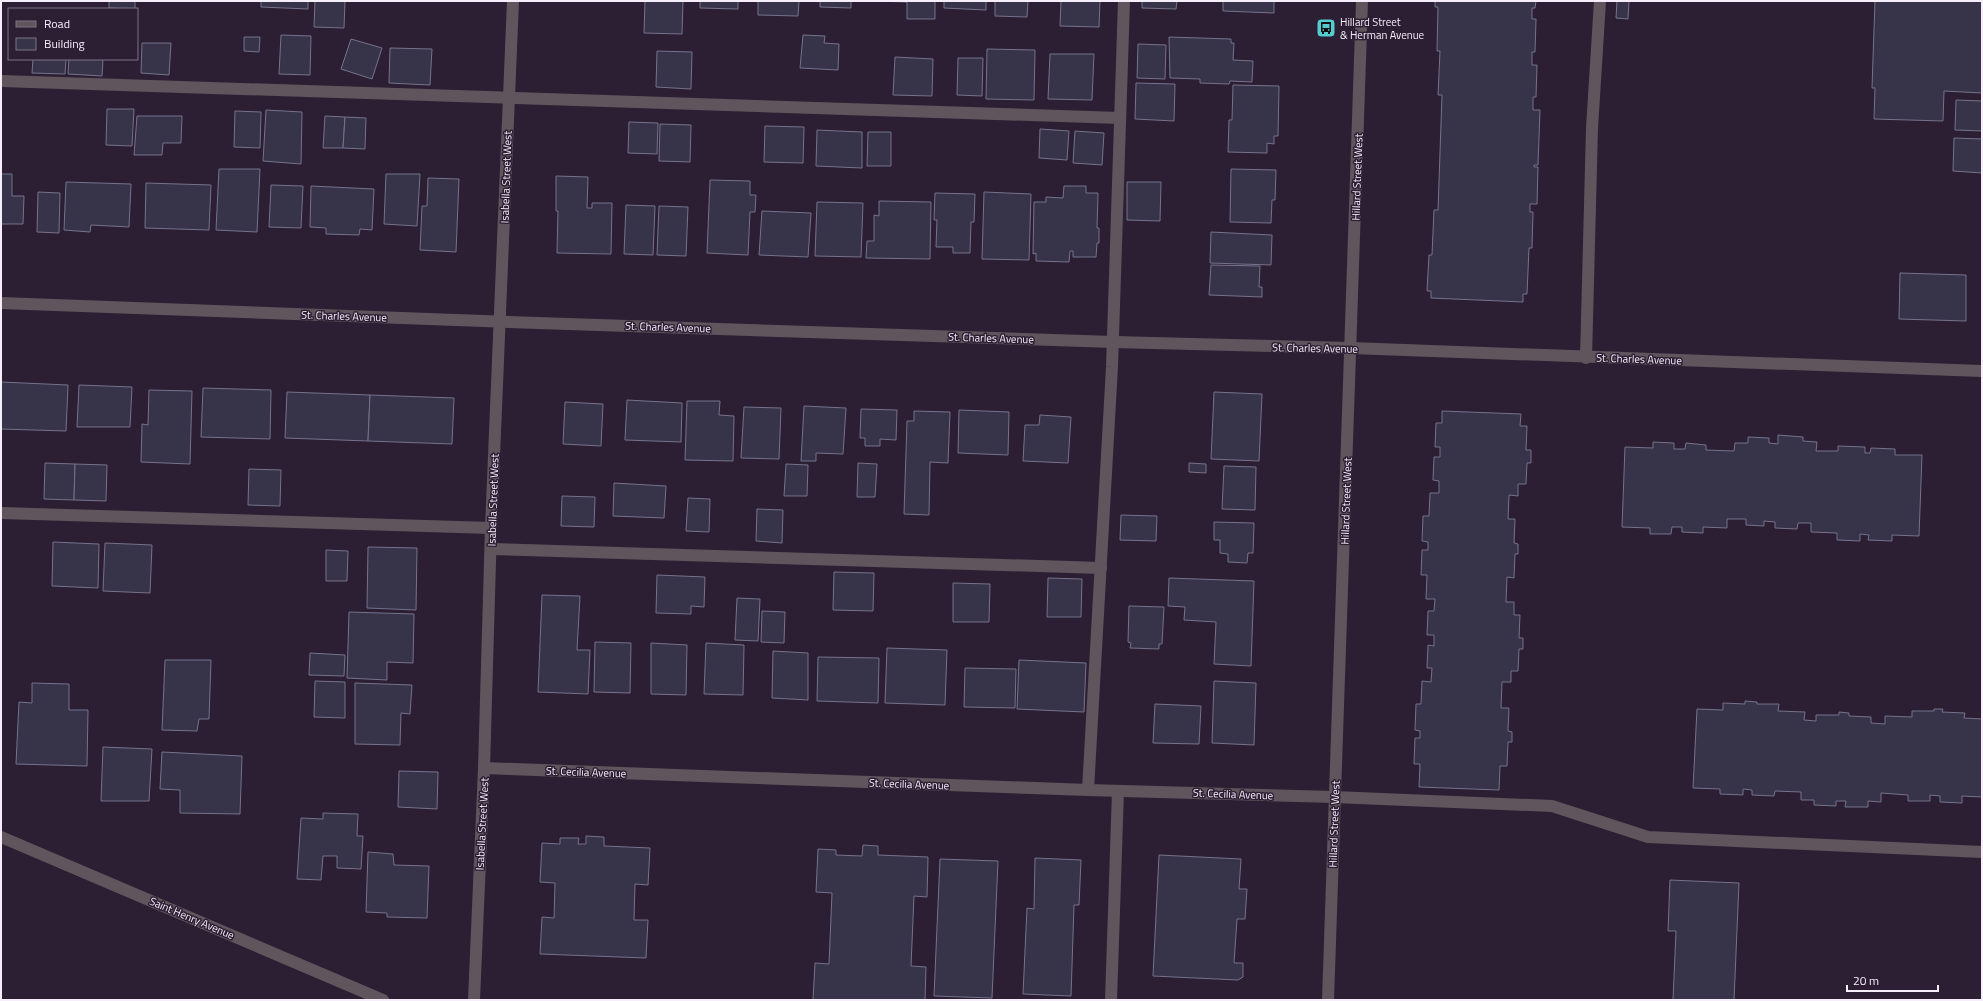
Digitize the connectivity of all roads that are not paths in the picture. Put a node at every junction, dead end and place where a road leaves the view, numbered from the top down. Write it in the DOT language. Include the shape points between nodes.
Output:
graph roads {
  1 [pos="513,1"];
  2 [pos="1124,1"];
  3 [pos="1362,1"];
  4 [pos="1600,1"];
  5 [pos="1,81"];
  6 [pos="509,98"];
  7 [pos="1120,118"];
  8 [pos="1,303"];
  9 [pos="500,322"];
  10 [pos="1113,342"];
  11 [pos="1351,348"];
  12 [pos="1586,358"];
  13 [pos="1982,371"];
  14 [pos="1,513"];
  15 [pos="491,528"];
  16 [pos="491,550"];
  17 [pos="1101,568"];
  18 [pos="484,768"];
  19 [pos="1088,790"];
  20 [pos="1118,791"];
  21 [pos="1334,797"];
  22 [pos="1,837"];
  23 [pos="1982,852"];
  24 [pos="383,1000"];
  25 [pos="474,1000"];
  26 [pos="1111,1000"];
  27 [pos="1328,1000"];
  1 -- 6 [label="street, Isabella Street West"];
  2 -- 7 [label="street"];
  3 -- 11 [label="street, Hillard Street West"];
  4 -- 12 [label="street" via="1592,128"];
  5 -- 6 [label="street"];
  6 -- 7 [label="street"];
  6 -- 9 [label="street, Isabella Street West"];
  7 -- 10 [label="street"];
  8 -- 9 [label="street, St. Charles Avenue"];
  9 -- 10 [label="street, St. Charles Avenue"];
  9 -- 15 [label="street, Isabella Street West"];
  10 -- 11 [label="street, St. Charles Avenue"];
  10 -- 17 [label="street"];
  11 -- 12 [label="street, St. Charles Avenue"];
  11 -- 21 [label="street, Hillard Street West"];
  12 -- 13 [label="street, St. Charles Avenue"];
  14 -- 15 [label="street"];
  15 -- 16 [label="street, Isabella Street West"];
  16 -- 17 [label="street"];
  16 -- 18 [label="street, Isabella Street West"];
  17 -- 19 [label="street"];
  18 -- 19 [label="street, St. Cecilia Avenue"];
  18 -- 25 [label="street, Isabella Street West"];
  19 -- 20 [label="street, St. Cecilia Avenue"];
  20 -- 21 [label="street, St. Cecilia Avenue"];
  20 -- 26 [label="street"];
  21 -- 23 [label="street, St. Cecilia Avenue" via="1552,806 1648,837"];
  21 -- 27 [label="street, Hillard Street West"];
  22 -- 24 [label="street, Saint Henry Avenue"];
}
